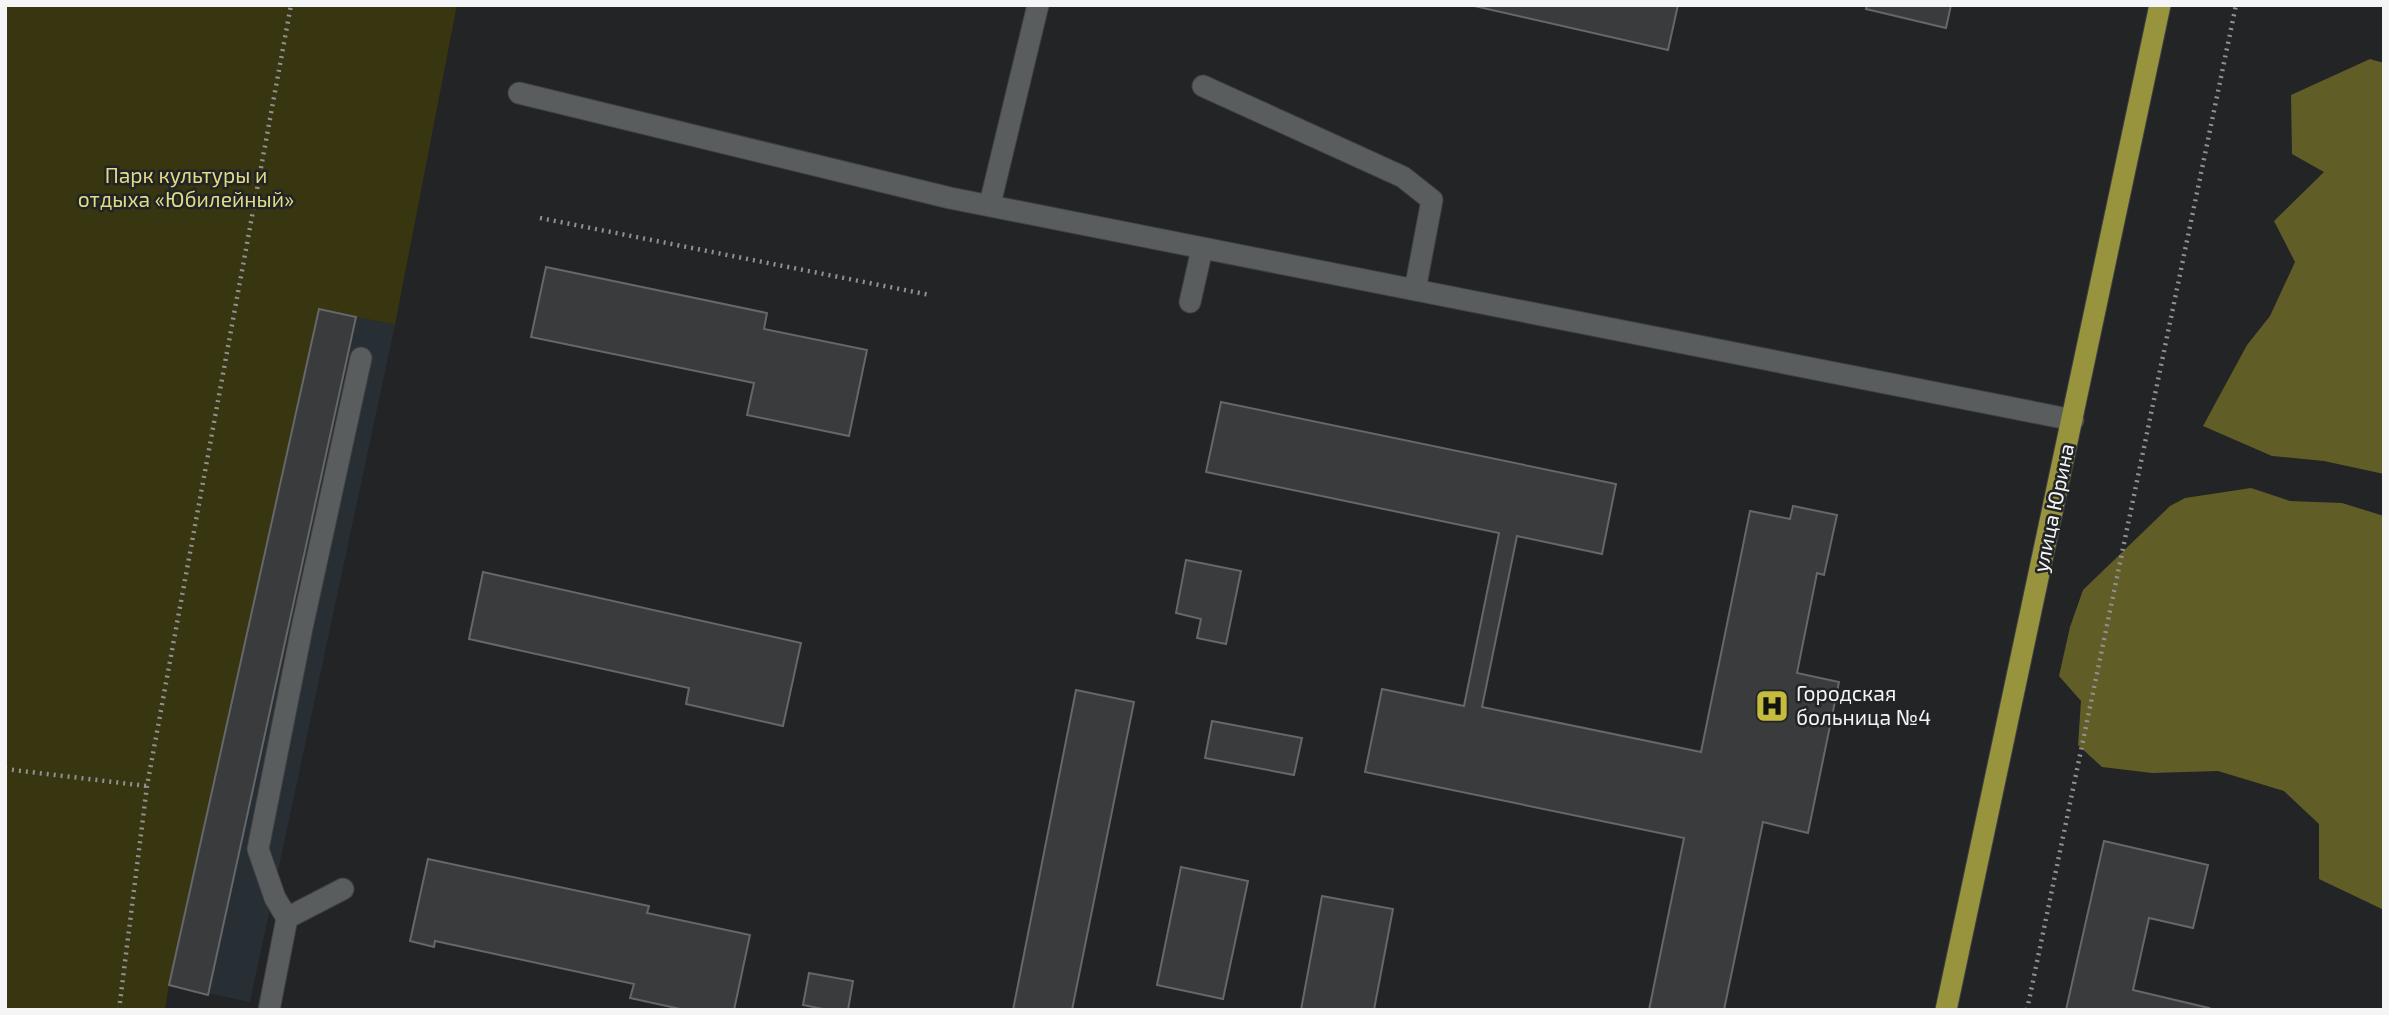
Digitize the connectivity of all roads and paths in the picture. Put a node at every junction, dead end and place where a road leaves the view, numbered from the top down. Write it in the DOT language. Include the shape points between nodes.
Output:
graph roads {
  1 [pos="291,5"];
  2 [pos="1038,5"];
  3 [pos="2160,5"];
  4 [pos="2236,5"];
  5 [pos="1203,86"];
  6 [pos="519,93"];
  7 [pos="990,204"];
  8 [pos="540,218"];
  9 [pos="1202,249"];
  10 [pos="1415,290"];
  11 [pos="930,295"];
  12 [pos="1190,302"];
  13 [pos="361,358"];
  14 [pos="2073,420"];
  15 [pos="5,769"];
  16 [pos="147,786"];
  17 [pos="344,888"];
  18 [pos="287,918"];
  19 [pos="120,1010"];
  20 [pos="269,1010"];
  21 [pos="1946,1010"];
  22 [pos="2027,1010"];
  1 -- 16 [label="path"];
  2 -- 7 [label="street"];
  3 -- 14 [label="main road, улица Юрина"];
  4 -- 22 [label="path"];
  5 -- 10 [label="street" via="1403,177 1432,200"];
  6 -- 7 [label="street"];
  7 -- 9 [label="street"];
  8 -- 11 [label="path"];
  9 -- 10 [label="street"];
  9 -- 12 [label="street"];
  10 -- 14 [label="street"];
  13 -- 18 [label="street" via="258,849"];
  14 -- 21 [label="main road, улица Юрина"];
  15 -- 16 [label="path"];
  16 -- 19 [label="path"];
  17 -- 18 [label="street"];
  18 -- 20 [label="street"];
}
